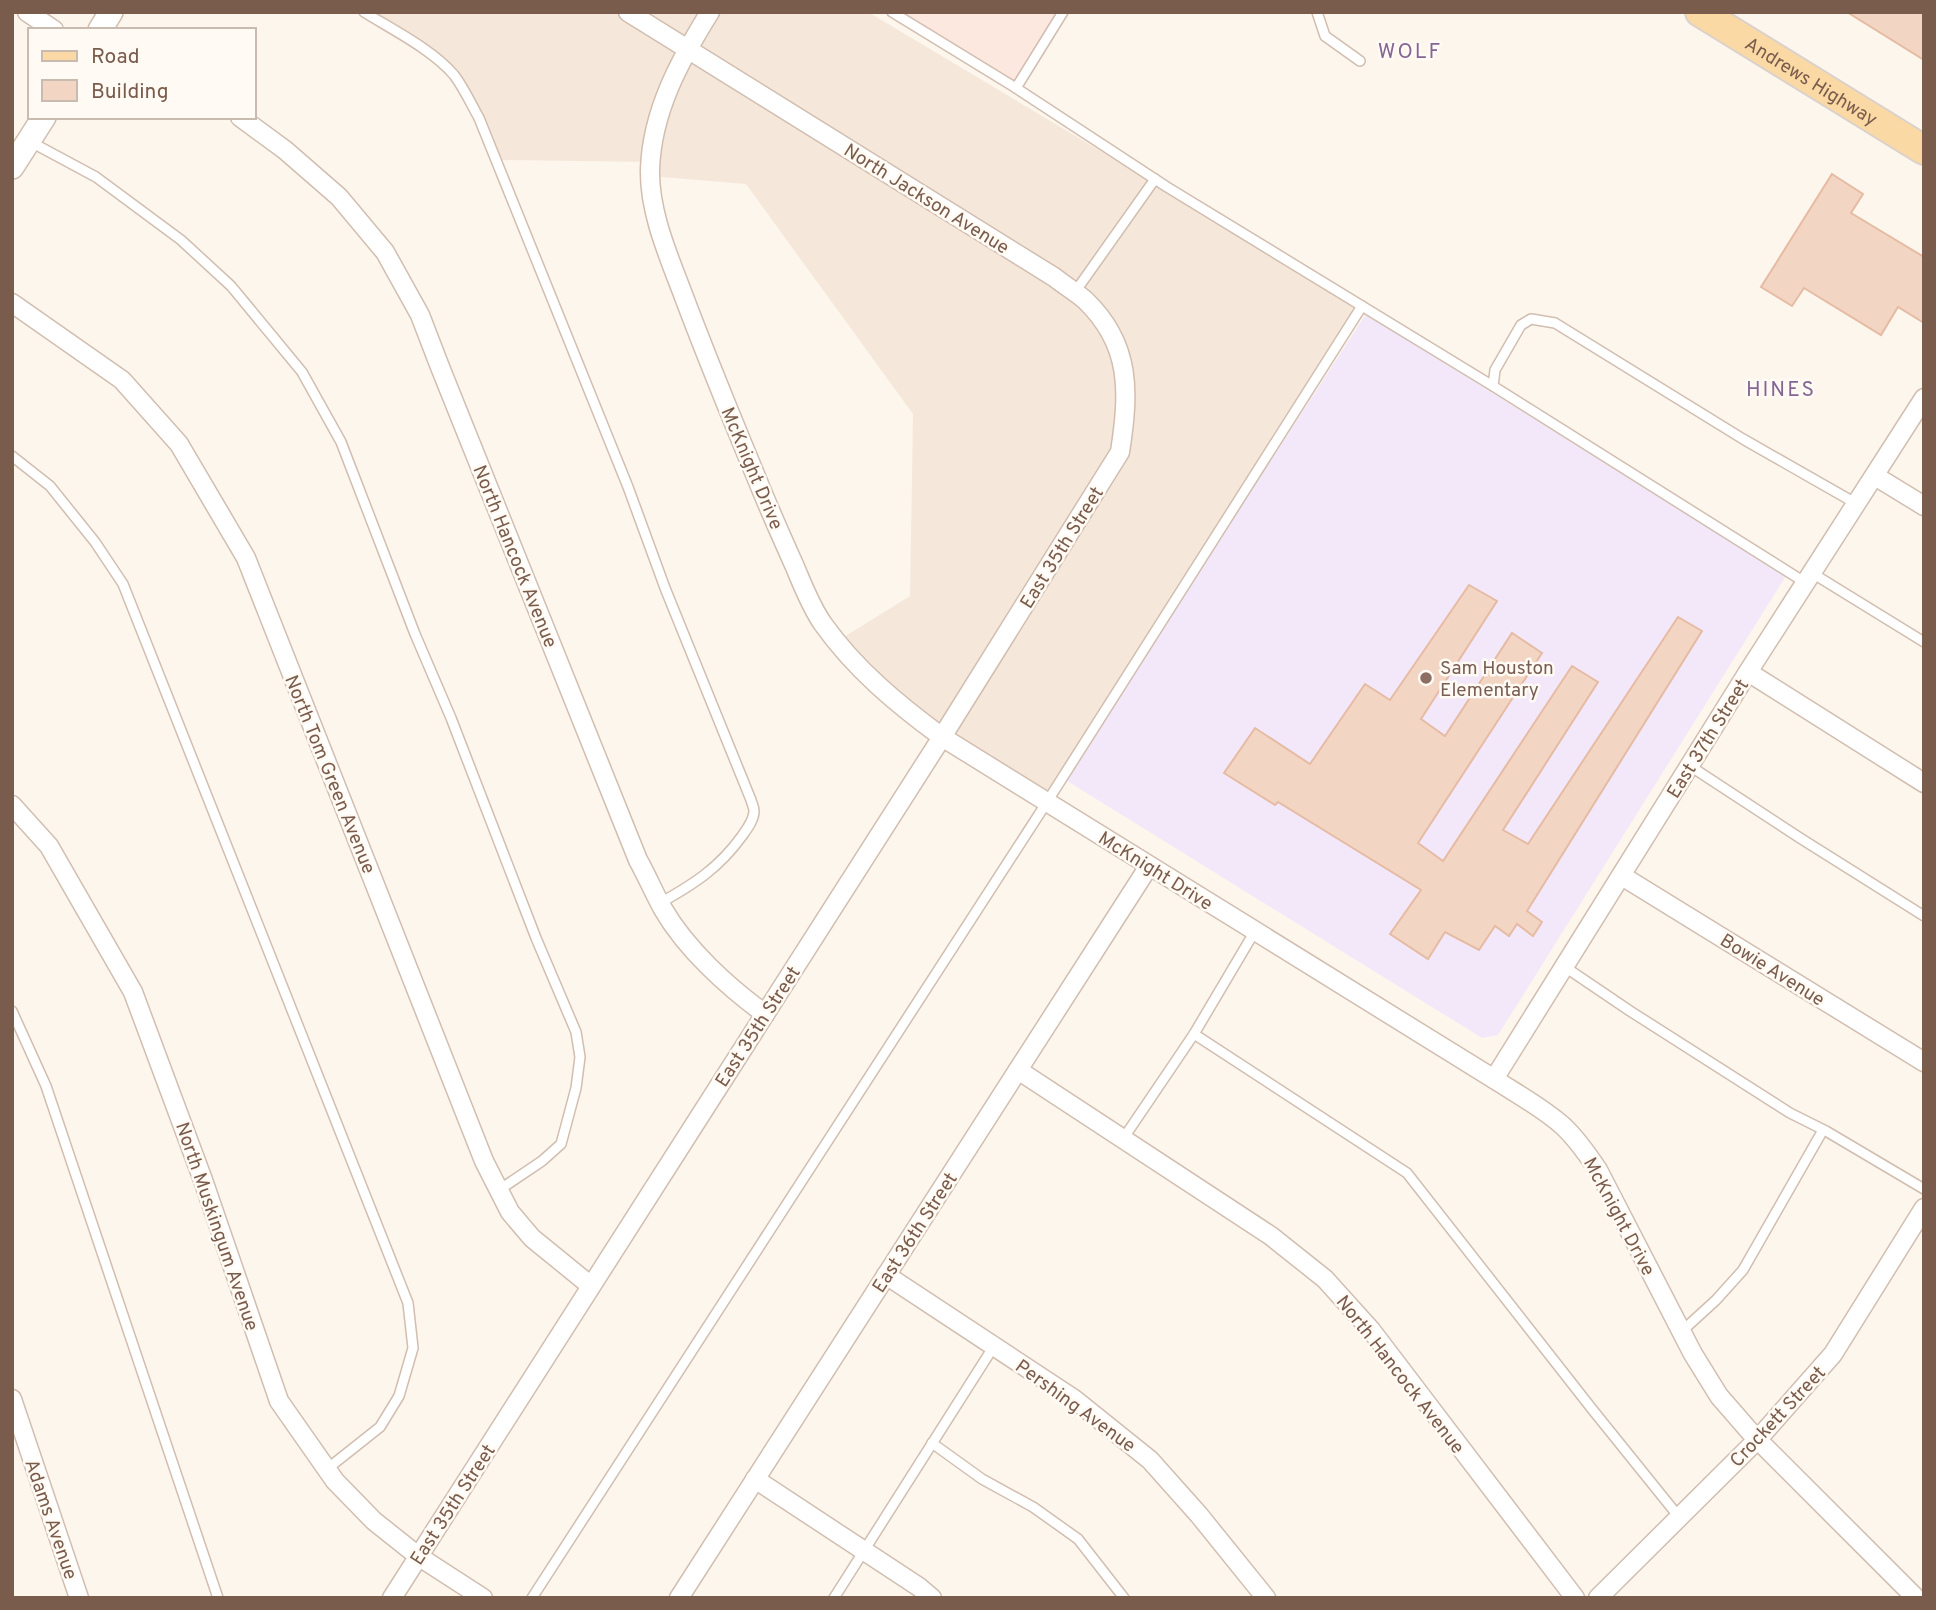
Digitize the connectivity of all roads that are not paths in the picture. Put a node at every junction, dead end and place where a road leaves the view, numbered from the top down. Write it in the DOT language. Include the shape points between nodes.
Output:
graph roads {
  1 [pos="27,12"];
  2 [pos="365,12"];
  3 [pos="628,12"];
  4 [pos="710,12"];
  5 [pos="892,12"];
  6 [pos="1063,12"];
  7 [pos="1317,12"];
  8 [pos="1705,14"];
  9 [pos="51,28"];
  10 [pos="687,49"];
  11 [pos="1360,61"];
  12 [pos="1016,88"];
  13 [pos="43,119"];
  14 [pos="243,119"];
  15 [pos="1924,150"];
  16 [pos="18,154"];
  17 [pos="1156,179"];
  18 [pos="1075,292"];
  19 [pos="12,303"];
  20 [pos="1362,306"];
  21 [pos="1493,386"];
  22 [pos="1924,398"];
  23 [pos="1120,452"];
  24 [pos="12,456"];
  25 [pos="1875,476"];
  26 [pos="1857,504"];
  27 [pos="1924,506"];
  28 [pos="1809,578"];
  29 [pos="1924,642"];
  30 [pos="1748,672"];
  31 [pos="942,737"];
  32 [pos="1690,766"];
  33 [pos="1924,782"];
  34 [pos="1047,802"];
  35 [pos="12,805"];
  36 [pos="1149,866"];
  37 [pos="1622,876"];
  38 [pos="660,903"];
  39 [pos="1924,916"];
  40 [pos="1255,931"];
  41 [pos="1565,967"];
  42 [pos="12,1011"];
  43 [pos="765,1014"];
  44 [pos="1194,1034"];
  45 [pos="1924,1062"];
  46 [pos="1018,1070"];
  47 [pos="1494,1079"];
  48 [pos="1823,1129"];
  49 [pos="1123,1139"];
  50 [pos="1924,1189"];
  51 [pos="499,1190"];
  52 [pos="1924,1208"];
  53 [pos="886,1275"];
  54 [pos="591,1286"];
  55 [pos="1681,1332"];
  56 [pos="994,1346"];
  57 [pos="12,1399"];
  58 [pos="1758,1439"];
  59 [pos="932,1443"];
  60 [pos="327,1469"];
  61 [pos="755,1479"];
  62 [pos="1679,1517"];
  63 [pos="863,1550"];
  64 [pos="418,1556"];
  65 [pos="79,1598"];
  66 [pos="218,1598"];
  67 [pos="392,1598"];
  68 [pos="482,1598"];
  69 [pos="532,1598"];
  70 [pos="679,1598"];
  71 [pos="834,1598"];
  72 [pos="932,1598"];
  73 [pos="1124,1598"];
  74 [pos="1266,1598"];
  75 [pos="1575,1598"];
  76 [pos="1598,1598"];
  77 [pos="1916,1598"];
  1 -- 9 [label="street"];
  2 -- 38 [label="lane" via="443,64 479,118 751,800 752,819 727,855 703,877"];
  3 -- 10 [label="street, North Jackson Avenue"];
  4 -- 10 [label="street, McKnight Drive"];
  5 -- 12 [label="lane"];
  6 -- 12 [label="lane"];
  7 -- 11 [label="lane" via="1325,36"];
  8 -- 15 [label="main road, Andrews Highway"];
  10 -- 18 [label="street, North Jackson Avenue"];
  10 -- 31 [label="street, McKnight Drive" via="661,111 650,169 657,220 671,263 774,519 821,621 872,681"];
  12 -- 17 [label="lane"];
  13 -- 16 [label="street"];
  14 -- 38 [label="street, North Hancock Avenue" via="339,197 385,252 420,315 638,860"];
  16 -- 51 [label="lane" via="96,177 181,240 232,285 302,372 341,442 576,1032 580,1057 576,1088 561,1144"];
  17 -- 18 [label="lane"];
  17 -- 20 [label="lane"];
  18 -- 23 [label="street, North Jackson Avenue" via="1099,315 1119,352 1126,381"];
  19 -- 51 [label="street, North Tom Green Avenue" via="122,380 179,444 246,558"];
  20 -- 21 [label="lane"];
  20 -- 34 [label="lane"];
  21 -- 26 [label="lane" via="1495,370 1521,325 1531,319 1555,323"];
  21 -- 28 [label="lane"];
  22 -- 25 [label="street, East 37th Street"];
  23 -- 31 [label="street, East 35th Street"];
  24 -- 60 [label="lane" via="50,486 123,584 408,1303 413,1348 399,1396 380,1427"];
  25 -- 26 [label="street, East 37th Street"];
  25 -- 27 [label="street"];
  26 -- 28 [label="street, East 37th Street"];
  28 -- 29 [label="lane"];
  28 -- 30 [label="street, East 37th Street"];
  30 -- 32 [label="street, East 37th Street"];
  30 -- 33 [label="street"];
  31 -- 34 [label="street, McKnight Drive"];
  31 -- 43 [label="street, East 35th Street"];
  32 -- 37 [label="street, East 37th Street"];
  32 -- 39 [label="lane"];
  34 -- 36 [label="street, McKnight Drive"];
  34 -- 69 [label="lane"];
  35 -- 60 [label="street, North Muskingum Avenue" via="49,846 133,992 279,1401"];
  36 -- 40 [label="street, McKnight Drive"];
  36 -- 46 [label="street, East 36th Street"];
  37 -- 41 [label="street, East 37th Street"];
  37 -- 45 [label="street, Bowie Avenue"];
  38 -- 43 [label="street, North Hancock Avenue" via="699,957"];
  40 -- 44 [label="lane"];
  40 -- 47 [label="street, McKnight Drive"];
  41 -- 47 [label="street, East 37th Street"];
  41 -- 48 [label="lane"];
  42 -- 66 [label="lane" via="46,1086"];
  43 -- 54 [label="street, East 35th Street"];
  44 -- 49 [label="lane"];
  44 -- 62 [label="lane" via="1407,1173"];
  46 -- 49 [label="street, North Hancock Avenue"];
  46 -- 53 [label="street, East 36th Street"];
  47 -- 55 [label="street, McKnight Drive" via="1557,1121 1583,1147"];
  48 -- 50 [label="lane"];
  48 -- 55 [label="lane" via="1743,1270"];
  49 -- 75 [label="street, North Hancock Avenue" via="1271,1236 1325,1279 1371,1330"];
  51 -- 54 [label="street, North Tom Green Avenue" via="532,1238"];
  52 -- 58 [label="street, Crockett Street" via="1833,1354"];
  53 -- 56 [label="street, Pershing Avenue"];
  53 -- 61 [label="street, East 36th Street"];
  54 -- 64 [label="street, East 35th Street"];
  55 -- 58 [label="street, McKnight Drive" via="1719,1396"];
  56 -- 59 [label="lane"];
  56 -- 74 [label="street, Pershing Avenue" via="1074,1399 1150,1460"];
  57 -- 65 [label="street, Adams Avenue"];
  58 -- 62 [label="street, Crockett Street"];
  58 -- 77 [label="street, McKnight Drive"];
  59 -- 63 [label="lane"];
  59 -- 73 [label="lane" via="1078,1539"];
  60 -- 64 [label="street, North Muskingum Avenue" via="374,1521"];
  61 -- 63 [label="street"];
  61 -- 70 [label="street, East 36th Street"];
  62 -- 76 [label="street, Crockett Street"];
  63 -- 71 [label="lane"];
  63 -- 72 [label="street"];
  64 -- 67 [label="street, East 35th Street"];
  64 -- 68 [label="street, North Muskingum Avenue"];
}
